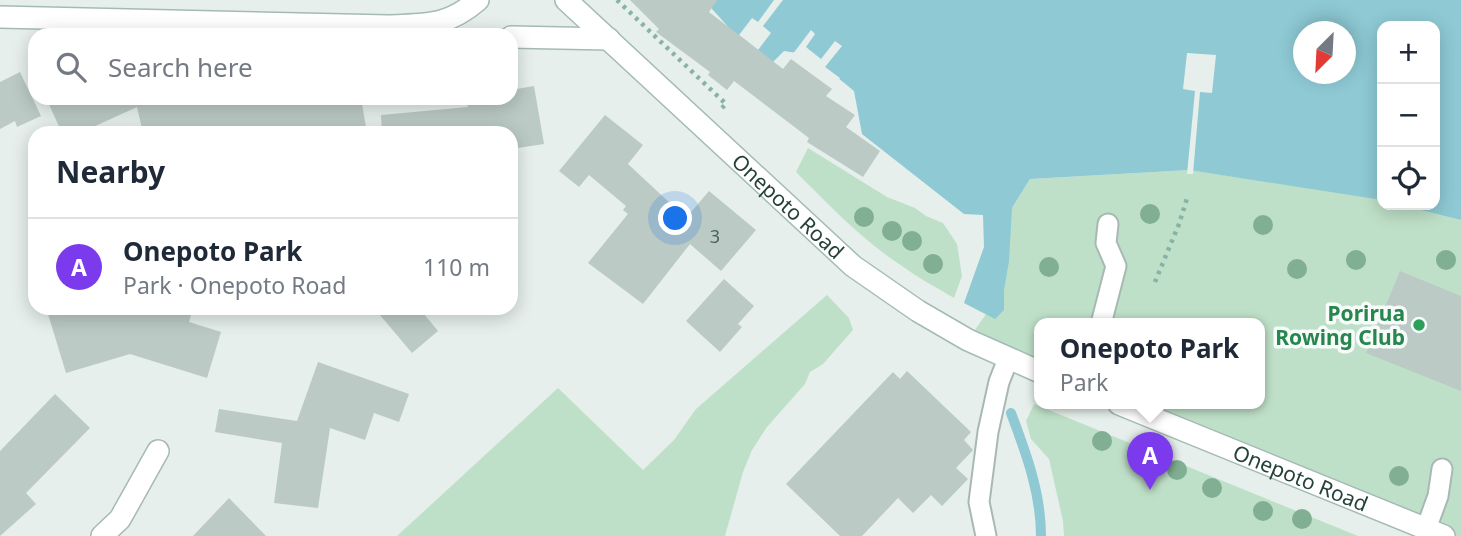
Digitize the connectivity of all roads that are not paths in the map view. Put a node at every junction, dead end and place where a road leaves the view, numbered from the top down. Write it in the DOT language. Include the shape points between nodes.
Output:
graph roads {
  1 [pos="478,0"];
  2 [pos="566,0"];
  3 [pos="0,18"];
  4 [pos="388,26"];
  5 [pos="394,28"];
  6 [pos="518,37"];
  7 [pos="609,39"];
  8 [pos="1108,224"];
  9 [pos="1103,318"];
  10 [pos="1008,359"];
  11 [pos="1034,370"];
  12 [pos="1131,409"];
  13 [pos="158,451"];
  14 [pos="1443,469"];
  15 [pos="1435,532"];
  16 [pos="102,536"];
  17 [pos="986,536"];
  1 -- 4 [label="street" via="455,18 439,23"];
  2 -- 7 [label="street, Onepoto Road"];
  3 -- 4 [label="street"];
  4 -- 5 [label="street"];
  6 -- 7 [label="street"];
  7 -- 10 [label="street, Onepoto Road" via="853,266 918,311"];
  8 -- 9 [label="lane" via="1106,243 1116,266"];
  10 -- 11 [label="street, Onepoto Road"];
  10 -- 17 [label="lane" via="988,432 979,502"];
  12 -- 15 [label="street, Onepoto Road"];
  13 -- 16 [label="street" via="120,519"];
  14 -- 15 [label="lane"];
}
